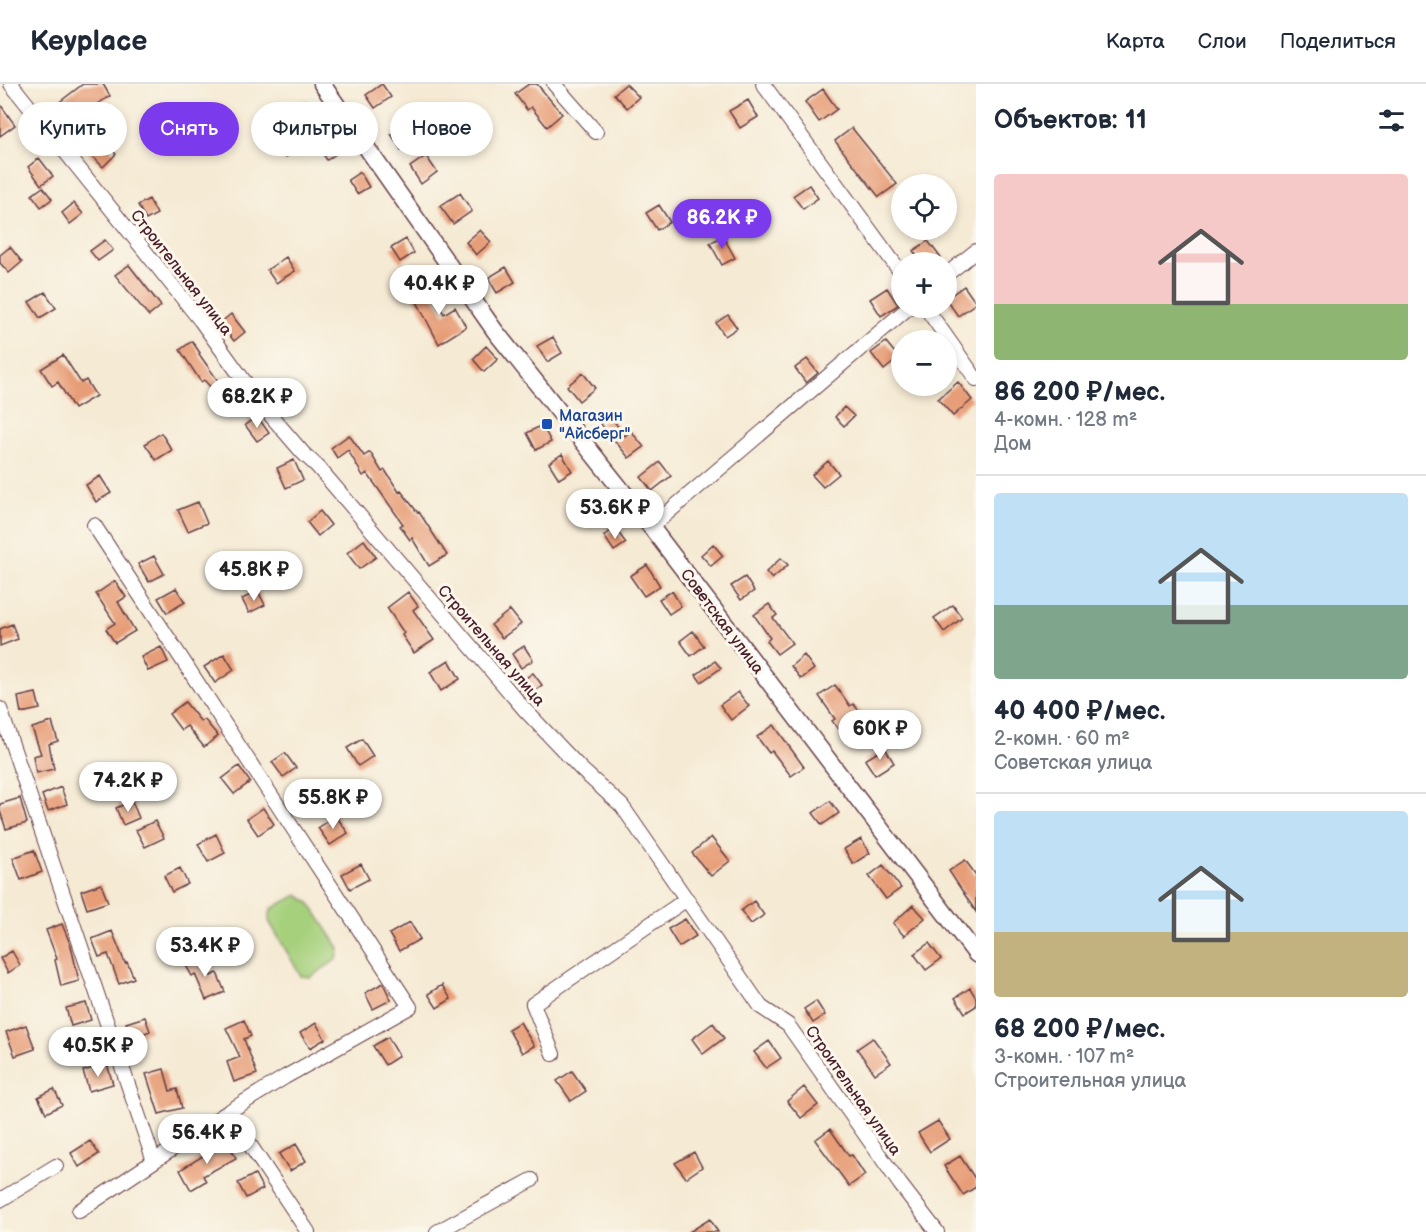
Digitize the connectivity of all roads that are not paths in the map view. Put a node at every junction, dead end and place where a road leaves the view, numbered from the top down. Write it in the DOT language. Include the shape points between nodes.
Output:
graph roads {
  1 [pos="11,84"];
  2 [pos="322,84"];
  3 [pos="554,84"];
  4 [pos="763,84"];
  5 [pos="596,132"];
  6 [pos="976,250"];
  7 [pos="891,259"];
  8 [pos="957,266"];
  9 [pos="896,318"];
  10 [pos="933,318"];
  11 [pos="976,379"];
  12 [pos="94,525"];
  13 [pos="651,527"];
  14 [pos="0,709"];
  15 [pos="687,899"];
  16 [pos="976,954"];
  17 [pos="553,1054"];
  18 [pos="228,1112"];
  19 [pos="154,1161"];
  20 [pos="56,1166"];
  21 [pos="532,1180"];
  22 [pos="0,1200"];
  23 [pos="79,1211"];
  24 [pos="308,1232"];
  25 [pos="437,1232"];
  26 [pos="937,1232"];
  1 -- 15 [label="street, Строительная улица" via="201,321 261,403 525,710 622,806"];
  2 -- 13 [label="main road, Советская улица" via="495,331"];
  3 -- 5 [label="street"];
  4 -- 7 [label="street"];
  6 -- 8 [label="street"];
  9 -- 13 [label="street"];
  10 -- 11 [label="street"];
  12 -- 18 [label="street" via="410,1007"];
  13 -- 16 [label="main road, Советская улица"];
  14 -- 19 [label="street"];
  15 -- 17 [label="street" via="533,1004"];
  15 -- 26 [label="street, Строительная улица" via="761,1007 788,1025"];
  18 -- 19 [label="street"];
  18 -- 24 [label="street"];
  19 -- 23 [label="street"];
  20 -- 22 [label="street"];
  21 -- 25 [label="street"];
}
